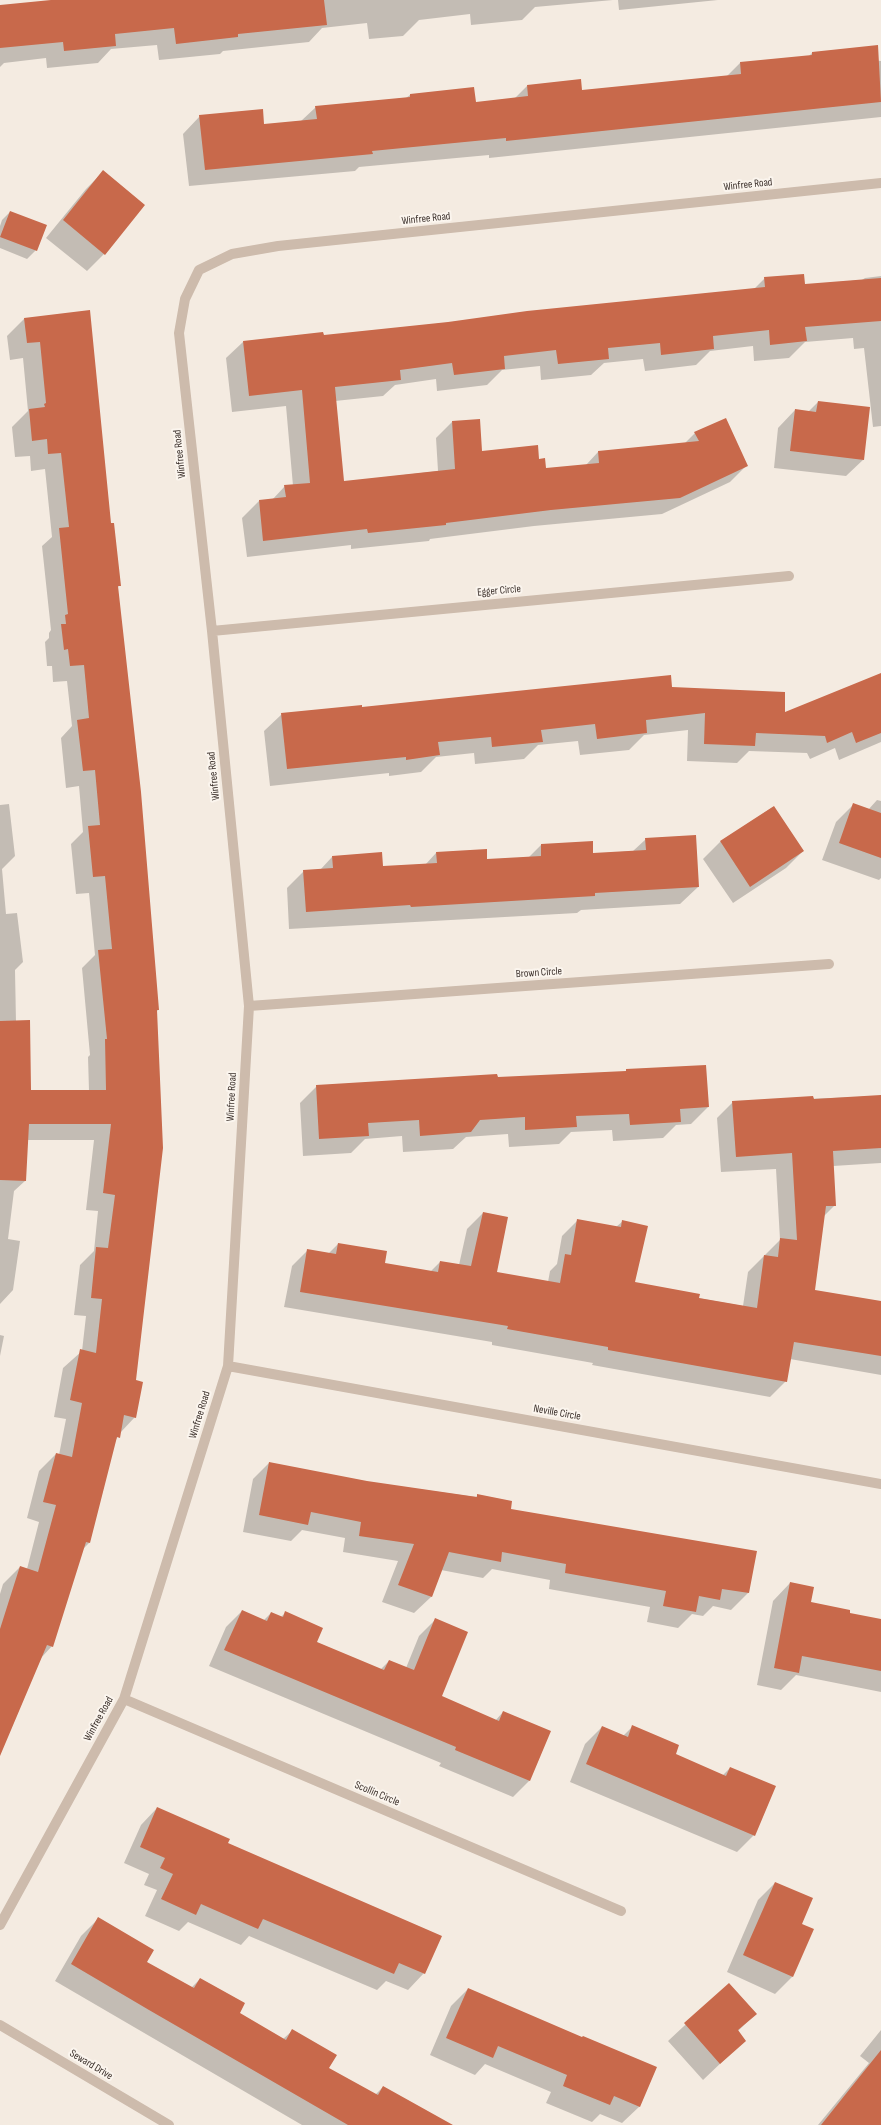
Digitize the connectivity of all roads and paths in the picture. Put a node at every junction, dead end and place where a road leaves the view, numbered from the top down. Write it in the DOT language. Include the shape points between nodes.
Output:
graph roads {
  1 [pos="881,183"];
  2 [pos="789,576"];
  3 [pos="212,630"];
  4 [pos="829,964"];
  5 [pos="249,1006"];
  6 [pos="228,1366"];
  7 [pos="881,1484"];
  8 [pos="124,1699"];
  9 [pos="621,1911"];
  10 [pos="0,1925"];
  11 [pos="0,2025"];
  12 [pos="169,2125"];
  1 -- 3 [label="street, Winfree Road" via="278,246 232,254 200,270 185,299 179,333"];
  2 -- 3 [label="street, Egger Circle"];
  3 -- 5 [label="street, Winfree Road"];
  4 -- 5 [label="street, Brown Circle"];
  5 -- 6 [label="street, Winfree Road"];
  6 -- 7 [label="street, Neville Circle"];
  6 -- 8 [label="street, Winfree Road"];
  8 -- 9 [label="street, Scollin Circle"];
  8 -- 10 [label="street, Winfree Road"];
  11 -- 12 [label="street, Seward Drive"];
}
